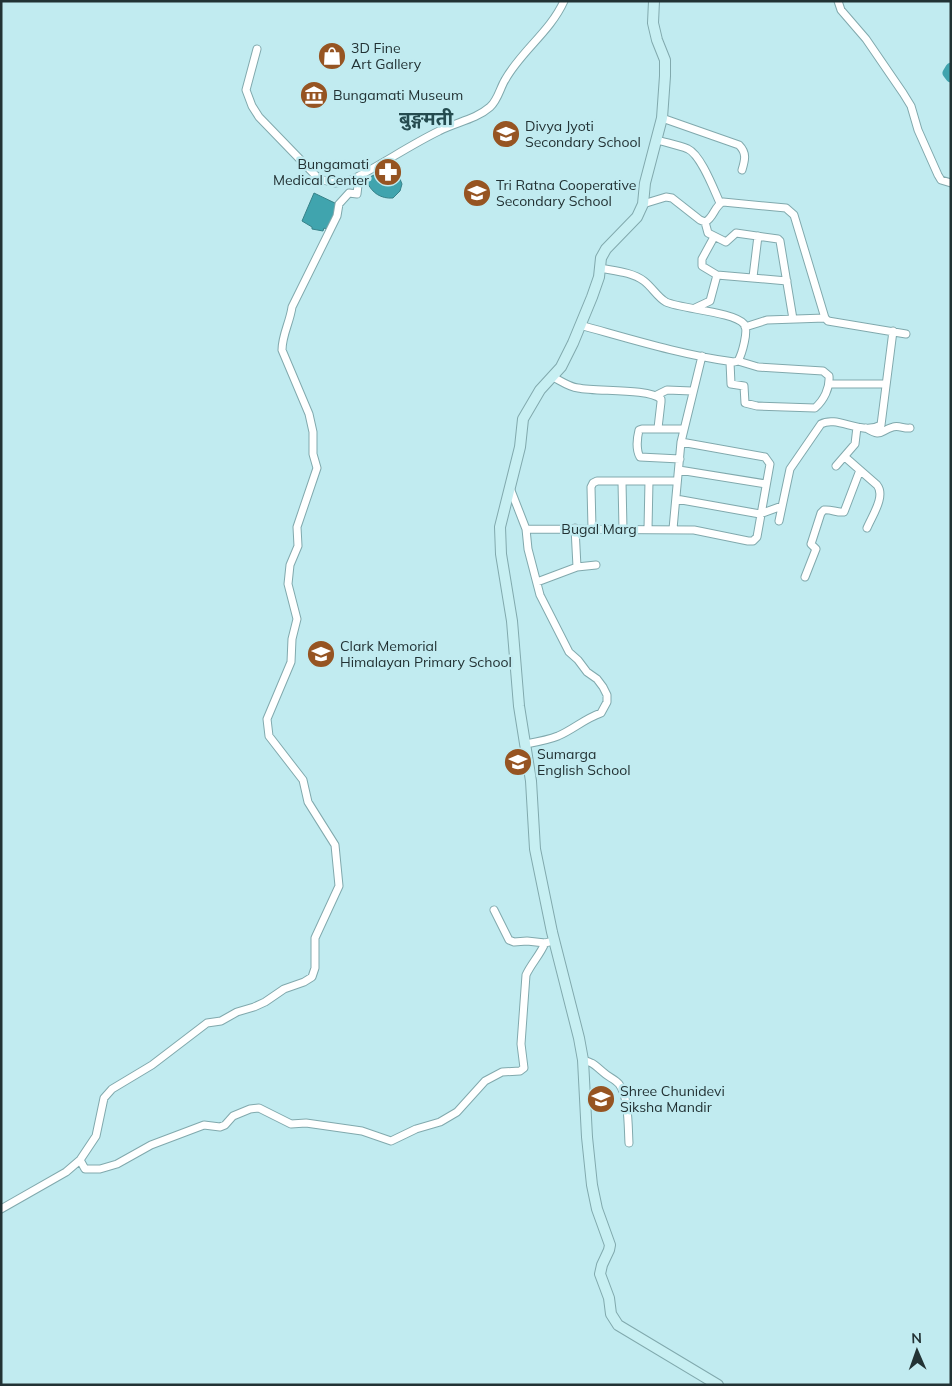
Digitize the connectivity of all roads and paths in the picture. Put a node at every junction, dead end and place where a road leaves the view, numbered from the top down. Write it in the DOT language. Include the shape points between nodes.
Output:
graph roads {
  1 [pos="564,1"];
  2 [pos="654,1"];
  3 [pos="838,1"];
  4 [pos="257,48"];
  5 [pos="662,118"];
  6 [pos="657,140"];
  7 [pos="742,170"];
  8 [pos="359,176"];
  9 [pos="951,183"];
  10 [pos="720,203"];
  11 [pos="643,204"];
  12 [pos="705,222"];
  13 [pos="758,236"];
  14 [pos="714,237"];
  15 [pos="600,268"];
  16 [pos="717,275"];
  17 [pos="753,277"];
  18 [pos="787,281"];
  19 [pos="695,308"];
  20 [pos="825,318"];
  21 [pos="793,319"];
  22 [pos="580,325"];
  23 [pos="745,327"];
  24 [pos="893,331"];
  25 [pos="906,334"];
  26 [pos="702,356"];
  27 [pos="734,361"];
  28 [pos="553,377"];
  29 [pos="829,384"];
  30 [pos="886,384"];
  31 [pos="692,391"];
  32 [pos="657,396"];
  33 [pos="857,427"];
  34 [pos="658,428"];
  35 [pos="866,428"];
  36 [pos="910,428"];
  37 [pos="684,429"];
  38 [pos="681,442"];
  39 [pos="845,457"];
  40 [pos="680,459"];
  41 [pos="836,466"];
  42 [pos="679,470"];
  43 [pos="860,470"];
  44 [pos="649,481"];
  45 [pos="677,481"];
  46 [pos="622,482"];
  47 [pos="766,484"];
  48 [pos="510,488"];
  49 [pos="676,499"];
  50 [pos="782,506"];
  51 [pos="760,514"];
  52 [pos="780,521"];
  53 [pos="576,528"];
  54 [pos="592,528"];
  55 [pos="867,528"];
  56 [pos="526,529"];
  57 [pos="623,529"];
  58 [pos="648,529"];
  59 [pos="672,529"];
  60 [pos="596,565"];
  61 [pos="577,567"];
  62 [pos="806,577"];
  63 [pos="537,582"];
  64 [pos="526,744"];
  65 [pos="494,910"];
  66 [pos="550,938"];
  67 [pos="583,1060"];
  68 [pos="630,1143"];
  69 [pos="80,1160"];
  70 [pos="1,1209"];
  71 [pos="718,1385"];
  1 -- 8 [label="street" via="558,15 504,80 493,105"];
  2 -- 5 [label="main road" via="654,24 664,60"];
  3 -- 9 [label="street" via="841,10 866,39 911,106 918,130 941,180"];
  4 -- 8 [label="street" via="246,90 259,117 319,179 335,184"];
  5 -- 6 [label="main road"];
  5 -- 7 [label="street" via="739,145 744,150"];
  6 -- 10 [label="street" via="692,152 706,172"];
  6 -- 11 [label="main road" via="645,183"];
  8 -- 69 [label="street" via="357,194 349,193 339,204 338,216 292,307 282,344 309,414 317,468 298,527 298,546 290,565 288,584 297,619 291,662 267,719 269,736 303,780 308,802 335,845 339,886 315,938 312,977 254,1007 221,1021 207,1023 152,1065 112,1089 104,1098 96,1136"];
  10 -- 12 [label="street"];
  10 -- 20 [label="street" via="791,211"];
  11 -- 12 [label="street" via="672,198"];
  11 -- 15 [label="main road" via="637,217 606,249"];
  12 -- 14 [label="street" via="706,230"];
  13 -- 14 [label="street" via="736,233 726,242"];
  13 -- 17 [label="street"];
  13 -- 18 [label="street" via="780,241"];
  14 -- 16 [label="street" via="702,266"];
  15 -- 19 [label="street" via="642,279 667,302"];
  15 -- 22 [label="main road"];
  16 -- 17 [label="street"];
  16 -- 19 [label="street" via="710,300"];
  17 -- 18 [label="street"];
  18 -- 21 [label="street"];
  19 -- 23 [label="street" via="738,320"];
  20 -- 21 [label="street"];
  20 -- 24 [label="street" via="831,323"];
  21 -- 23 [label="street" via="767,320"];
  22 -- 26 [label="street"];
  22 -- 28 [label="main road"];
  23 -- 27 [label="street" via="744,348"];
  24 -- 25 [label="street"];
  24 -- 30 [label="street"];
  26 -- 27 [label="street"];
  26 -- 31 [label="street"];
  27 -- 29 [label="street" via="758,367 823,371 829,376"];
  27 -- 29 [label="street" via="731,384 744,386 745,403 757,406 815,408"];
  28 -- 32 [label="street" via="579,388"];
  28 -- 48 [label="main road" via="540,390 523,419"];
  29 -- 30 [label="street"];
  30 -- 35 [label="street" via="881,425"];
  31 -- 32 [label="street" via="666,390"];
  31 -- 37 [label="street"];
  32 -- 34 [label="street" via="661,399"];
  33 -- 35 [label="street"];
  33 -- 39 [label="street" via="855,444"];
  33 -- 50 [label="street" via="830,421 821,424 790,469"];
  34 -- 37 [label="street"];
  34 -- 40 [label="street" via="639,430 640,457"];
  35 -- 36 [label="street" via="882,433 892,427"];
  37 -- 38 [label="street"];
  38 -- 40 [label="street"];
  38 -- 47 [label="street, Bugal Marg" via="765,457 770,464"];
  39 -- 41 [label="street"];
  39 -- 43 [label="street"];
  40 -- 42 [label="street"];
  42 -- 45 [label="street"];
  42 -- 47 [label="street"];
  43 -- 55 [label="street" via="879,487 881,494"];
  43 -- 62 [label="street" via="844,512 828,509 821,513 811,544 816,549 815,555"];
  44 -- 45 [label="street"];
  44 -- 46 [label="street"];
  44 -- 58 [label="street"];
  45 -- 49 [label="street"];
  46 -- 54 [label="street" via="593,483"];
  46 -- 57 [label="street"];
  47 -- 51 [label="street, Bugal Marg"];
  48 -- 56 [label="street"];
  48 -- 64 [label="main road" via="500,526 500,554 512,621 519,706"];
  49 -- 51 [label="street"];
  49 -- 59 [label="street"];
  50 -- 51 [label="street"];
  50 -- 52 [label="street"];
  51 -- 59 [label="street, Bugal Marg" via="754,541"];
  53 -- 54 [label="street, Bugal Marg"];
  53 -- 56 [label="street, Bugal Marg"];
  53 -- 61 [label="street"];
  54 -- 57 [label="street, Bugal Marg"];
  56 -- 63 [label="street"];
  57 -- 58 [label="street, Bugal Marg"];
  58 -- 59 [label="street, Bugal Marg"];
  60 -- 61 [label="street"];
  61 -- 63 [label="street"];
  63 -- 64 [label="street" via="543,602 568,652 597,679 607,702 601,713 558,736"];
  64 -- 66 [label="main road" via="534,849"];
  65 -- 66 [label="street" via="509,940"];
  66 -- 67 [label="main road" via="569,993"];
  66 -- 69 [label="street" via="526,975 522,1044 524,1068 502,1072 485,1081 457,1112 440,1122 391,1141 362,1131 291,1124 260,1108 250,1109 233,1116 225,1125 204,1125 151,1145 117,1164 85,1169"];
  67 -- 68 [label="street" via="595,1064 623,1090"];
  67 -- 71 [label="main road" via="592,1185 610,1245 600,1274 614,1321 625,1331"];
  69 -- 70 [label="street" via="66,1172"];
}
